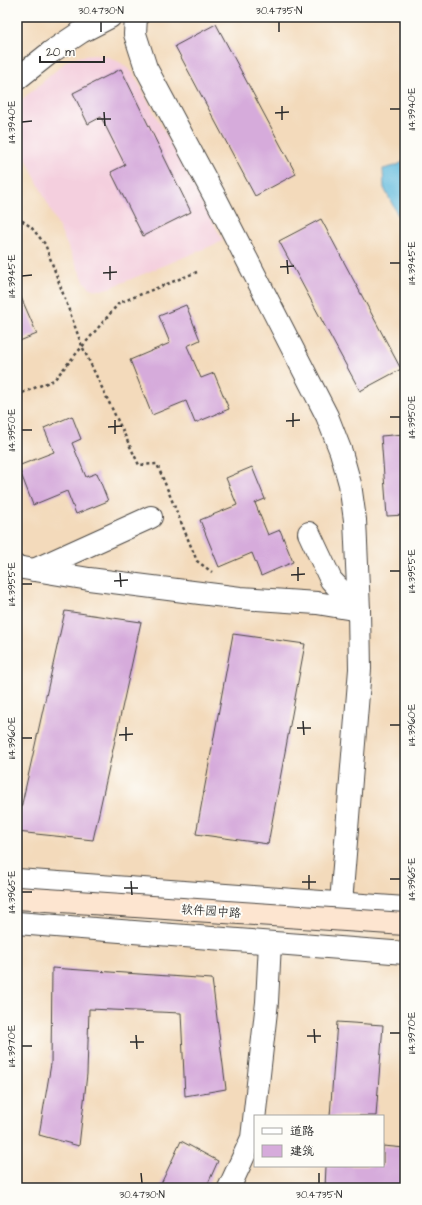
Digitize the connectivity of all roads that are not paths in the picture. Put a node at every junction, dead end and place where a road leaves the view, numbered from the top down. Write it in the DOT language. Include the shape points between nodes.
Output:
graph roads {
  1 [pos="110,17"];
  2 [pos="136,17"];
  3 [pos="17,79"];
  4 [pos="151,518"];
  5 [pos="309,533"];
  6 [pos="25,569"];
  7 [pos="359,610"];
  8 [pos="17,880"];
  9 [pos="183,892"];
  10 [pos="17,898"];
  11 [pos="341,903"];
  12 [pos="17,908"];
  13 [pos="405,908"];
  14 [pos="17,923"];
  15 [pos="405,924"];
  16 [pos="405,934"];
  17 [pos="180,936"];
  18 [pos="270,943"];
  19 [pos="405,953"];
  20 [pos="255,1115"];
  21 [pos="254,1120"];
  22 [pos="229,1188"];
  1 -- 3 [label="street" via="51,52"];
  2 -- 7 [label="street" via="135,34 146,68 327,416 341,452 350,484 355,520"];
  4 -- 6 [label="street"];
  5 -- 7 [label="street" via="332,580"];
  6 -- 7 [label="street" via="240,598"];
  7 -- 11 [label="street" via="360,669"];
  8 -- 9 [label="street"];
  9 -- 11 [label="street"];
  9 -- 17 [label="street" via="165,897 157,903 153,912 158,926"];
  10 -- 15 [label="main road, 软件园中路, bridge"];
  11 -- 13 [label="street"];
  12 -- 16 [label="main road, 软件园中路"];
  14 -- 17 [label="street"];
  17 -- 18 [label="street"];
  18 -- 19 [label="street"];
  18 -- 20 [label="street" via="267,1002"];
  21 -- 22 [label="street" via="252,1138"];
}
